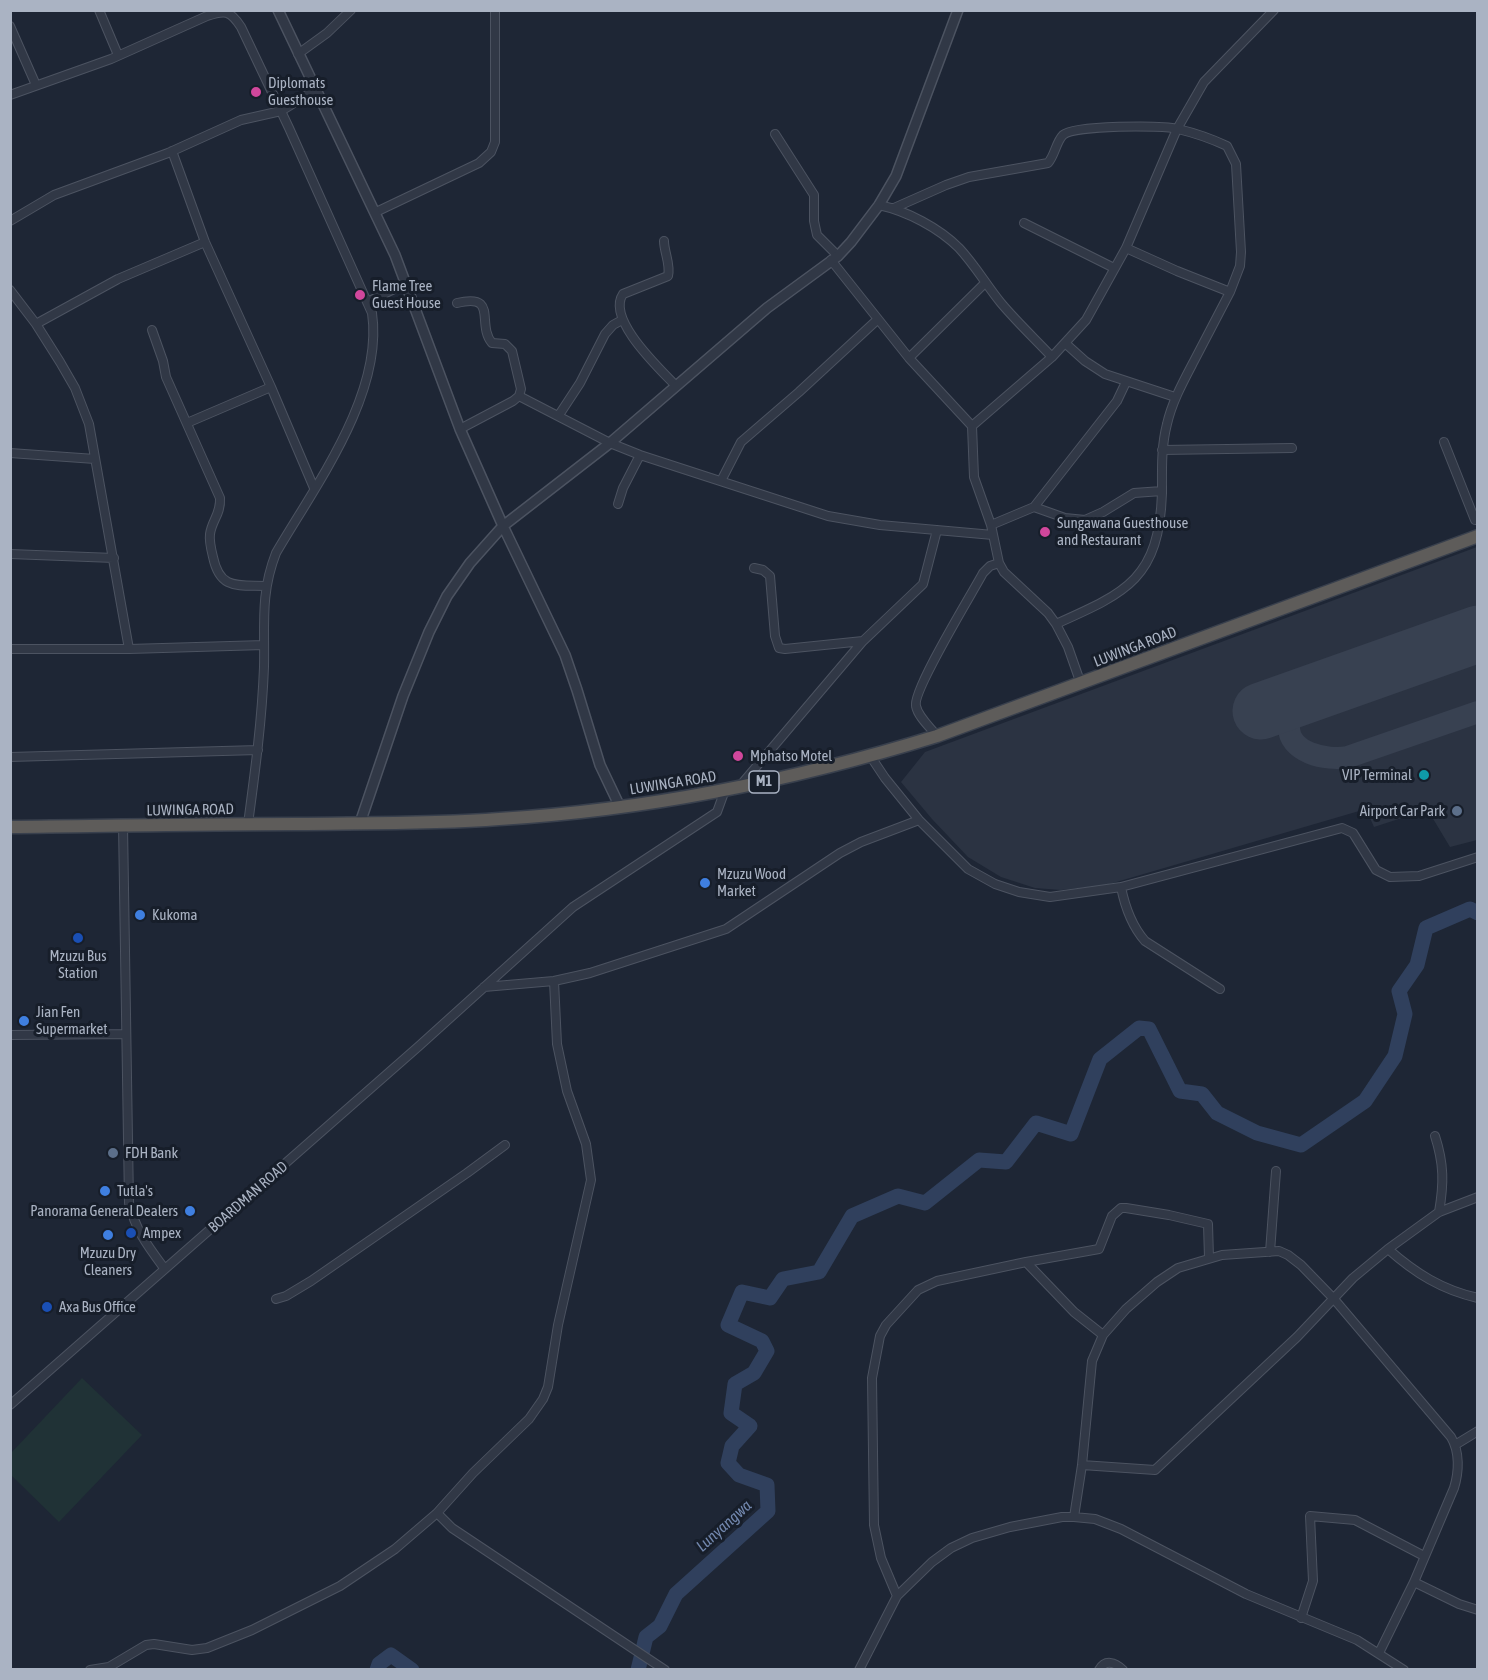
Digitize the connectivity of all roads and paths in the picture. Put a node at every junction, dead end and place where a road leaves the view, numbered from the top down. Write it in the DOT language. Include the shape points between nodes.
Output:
graph roads {
  1 [pos="99,10"];
  2 [pos="278,10"];
  3 [pos="351,10"];
  4 [pos="495,10"];
  5 [pos="958,10"];
  6 [pos="1274,10"];
  7 [pos="10,26"];
  8 [pos="298,54"];
  9 [pos="118,55"];
  10 [pos="36,86"];
  11 [pos="315,90"];
  12 [pos="10,95"];
  13 [pos="281,111"];
  14 [pos="1177,129"];
  15 [pos="775,134"];
  16 [pos="172,151"];
  17 [pos="879,205"];
  18 [pos="894,208"];
  19 [pos="376,212"];
  20 [pos="10,221"];
  21 [pos="1024,223"];
  22 [pos="664,241"];
  23 [pos="205,242"];
  24 [pos="1126,248"];
  25 [pos="835,258"];
  26 [pos="1114,268"];
  27 [pos="407,283"];
  28 [pos="985,283"];
  29 [pos="10,290"];
  30 [pos="1230,292"];
  31 [pos="367,302"];
  32 [pos="457,303"];
  33 [pos="622,320"];
  34 [pos="877,320"];
  35 [pos="36,324"];
  36 [pos="152,330"];
  37 [pos="1065,343"];
  38 [pos="1052,357"];
  39 [pos="909,358"];
  40 [pos="1126,382"];
  41 [pos="676,386"];
  42 [pos="271,387"];
  43 [pos="519,396"];
  44 [pos="1175,397"];
  45 [pos="559,415"];
  46 [pos="187,423"];
  47 [pos="972,426"];
  48 [pos="460,429"];
  49 [pos="1444,442"];
  50 [pos="610,443"];
  51 [pos="1292,448"];
  52 [pos="1162,450"];
  53 [pos="10,453"];
  54 [pos="640,455"];
  55 [pos="95,459"];
  56 [pos="721,481"];
  57 [pos="314,488"];
  58 [pos="1162,491"];
  59 [pos="618,504"];
  60 [pos="1034,507"];
  61 [pos="1476,519"];
  62 [pos="503,525"];
  63 [pos="991,525"];
  64 [pos="937,530"];
  65 [pos="993,535"];
  66 [pos="1478,535"];
  67 [pos="10,554"];
  68 [pos="114,558"];
  69 [pos="999,563"];
  70 [pos="754,568"];
  71 [pos="266,586"];
  72 [pos="1056,624"];
  73 [pos="863,641"];
  74 [pos="264,645"];
  75 [pos="10,649"];
  76 [pos="129,649"];
  77 [pos="1081,684"];
  78 [pos="937,736"];
  79 [pos="258,750"];
  80 [pos="10,757"];
  81 [pos="871,757"];
  82 [pos="738,788"];
  83 [pos="725,790"];
  84 [pos="620,807"];
  85 [pos="919,820"];
  86 [pos="360,823"];
  87 [pos="248,824"];
  88 [pos="123,825"];
  89 [pos="10,827"];
  90 [pos="1478,857"];
  91 [pos="1121,886"];
  92 [pos="554,981"];
  93 [pos="484,987"];
  94 [pos="1220,988"];
  95 [pos="126,1034"];
  96 [pos="10,1035"];
  97 [pos="1435,1136"];
  98 [pos="505,1145"];
  99 [pos="1276,1171"];
  100 [pos="1478,1197"];
  101 [pos="1439,1212"];
  102 [pos="1388,1249"];
  103 [pos="1270,1251"];
  104 [pos="1209,1258"];
  105 [pos="1026,1262"];
  106 [pos="164,1268"];
  107 [pos="1478,1298"];
  108 [pos="276,1299"];
  109 [pos="1334,1299"];
  110 [pos="1103,1335"];
  111 [pos="10,1405"];
  112 [pos="1478,1431"];
  113 [pos="1455,1445"];
  114 [pos="1082,1466"];
  115 [pos="436,1513"];
  116 [pos="1074,1517"];
  117 [pos="1424,1556"];
  118 [pos="1414,1582"];
  119 [pos="897,1596"];
  120 [pos="1478,1610"];
  121 [pos="1301,1618"];
  122 [pos="1379,1653"];
  123 [pos="109,1668"];
  124 [pos="90,1670"];
  125 [pos="665,1670"];
  126 [pos="859,1670"];
  127 [pos="1099,1670"];
  128 [pos="1123,1670"];
  129 [pos="1404,1670"];
  1 -- 9 [label="street"];
  2 -- 8 [label="street"];
  3 -- 8 [label="street"];
  4 -- 19 [label="street" via="495,136 491,152 479,162"];
  5 -- 17 [label="street" via="896,176"];
  6 -- 14 [label="street" via="1204,82"];
  7 -- 10 [label="street"];
  8 -- 11 [label="street"];
  9 -- 10 [label="street"];
  9 -- 13 [label="street" via="220,11 228,13 241,27"];
  10 -- 12 [label="street"];
  11 -- 13 [label="street"];
  11 -- 19 [label="street"];
  13 -- 16 [label="street" via="241,120"];
  13 -- 31 [label="street"];
  14 -- 18 [label="street" via="1074,129 1062,136 1048,163 969,177"];
  14 -- 24 [label="street"];
  14 -- 30 [label="street" via="1227,146 1236,164 1241,252"];
  15 -- 25 [label="street" via="814,195 817,235"];
  16 -- 20 [label="street" via="54,195"];
  16 -- 23 [label="street"];
  17 -- 18 [label="street"];
  17 -- 25 [label="street"];
  18 -- 28 [label="street" via="947,238"];
  19 -- 27 [label="street"];
  21 -- 26 [label="street"];
  22 -- 33 [label="street" via="668,276 623,294"];
  23 -- 35 [label="street" via="118,279"];
  23 -- 42 [label="street"];
  24 -- 26 [label="street"];
  24 -- 30 [label="street"];
  25 -- 34 [label="street"];
  25 -- 41 [label="street" via="767,308"];
  26 -- 37 [label="street" via="1086,320"];
  27 -- 31 [label="street"];
  27 -- 48 [label="street"];
  28 -- 38 [label="street"];
  28 -- 39 [label="street"];
  29 -- 35 [label="street"];
  30 -- 44 [label="street"];
  31 -- 57 [label="street" via="374,328 370,367 340,446"];
  32 -- 43 [label="street" via="480,302 488,338 512,351 521,389"];
  33 -- 41 [label="street"];
  33 -- 45 [label="street" via="605,334"];
  34 -- 39 [label="street"];
  34 -- 56 [label="street" via="741,442"];
  35 -- 55 [label="street" via="75,388 89,424"];
  36 -- 46 [label="street" via="166,377"];
  37 -- 38 [label="street"];
  37 -- 40 [label="street" via="1085,362"];
  38 -- 47 [label="street"];
  39 -- 47 [label="street"];
  40 -- 44 [label="street"];
  40 -- 60 [label="street" via="1117,401"];
  41 -- 50 [label="street"];
  42 -- 46 [label="street"];
  42 -- 57 [label="street"];
  43 -- 45 [label="street"];
  43 -- 48 [label="street"];
  44 -- 52 [label="street"];
  45 -- 50 [label="street"];
  46 -- 71 [label="street" via="220,498 210,535 221,579 229,584"];
  47 -- 63 [label="street" via="974,477"];
  48 -- 62 [label="street"];
  49 -- 61 [label="street"];
  50 -- 54 [label="street"];
  50 -- 62 [label="street"];
  51 -- 52 [label="street"];
  52 -- 58 [label="street"];
  53 -- 55 [label="street"];
  54 -- 56 [label="street"];
  54 -- 59 [label="street"];
  55 -- 68 [label="street"];
  56 -- 64 [label="street" via="828,516"];
  57 -- 71 [label="street" via="276,553"];
  58 -- 60 [label="street" via="1134,493 1085,520 1065,518"];
  58 -- 72 [label="street" via="1156,544 1140,572 1105,602"];
  60 -- 63 [label="street"];
  61 -- 66 [label="street"];
  62 -- 84 [label="street" via="565,655 600,765"];
  62 -- 86 [label="street" via="470,563 437,614 403,696"];
  63 -- 65 [label="street"];
  64 -- 65 [label="street"];
  64 -- 73 [label="street" via="923,584"];
  65 -- 69 [label="street"];
  66 -- 77 [label="highway, LUWINGA ROAD / M1"];
  67 -- 68 [label="street"];
  68 -- 76 [label="street"];
  69 -- 72 [label="street"];
  69 -- 78 [label="street" via="983,573 916,697 918,712"];
  70 -- 73 [label="street" via="770,576 779,648"];
  71 -- 74 [label="street"];
  72 -- 77 [label="street"];
  73 -- 82 [label="street"];
  74 -- 76 [label="street"];
  74 -- 79 [label="street"];
  75 -- 76 [label="street"];
  77 -- 78 [label="highway, LUWINGA ROAD / M1"];
  78 -- 81 [label="highway, LUWINGA ROAD / M1"];
  79 -- 80 [label="street"];
  79 -- 87 [label="street"];
  81 -- 82 [label="highway, LUWINGA ROAD / M1"];
  81 -- 85 [label="street"];
  82 -- 83 [label="highway, LUWINGA ROAD / M1"];
  83 -- 84 [label="highway, LUWINGA ROAD / M1"];
  83 -- 93 [label="street, BOARDMAN ROAD" via="717,812 573,907"];
  84 -- 86 [label="highway, LUWINGA ROAD / M1" via="499,819"];
  85 -- 91 [label="street" via="968,869 1019,892 1050,897"];
  85 -- 92 [label="street" via="840,853 726,929"];
  86 -- 87 [label="highway, LUWINGA ROAD / M1"];
  87 -- 88 [label="highway, LUWINGA ROAD / M1"];
  88 -- 89 [label="highway, LUWINGA ROAD / M1"];
  88 -- 95 [label="street"];
  90 -- 91 [label="street" via="1419,876 1390,877 1376,870 1353,833 1342,828"];
  91 -- 94 [label="street" via="1135,930 1145,941"];
  92 -- 93 [label="street"];
  92 -- 115 [label="street" via="557,1044 567,1091 586,1144 591,1180 558,1324 548,1387 528,1419"];
  93 -- 106 [label="street, BOARDMAN ROAD"];
  95 -- 96 [label="street"];
  95 -- 106 [label="street" via="129,1203 141,1238"];
  97 -- 101 [label="street" via="1443,1173"];
  98 -- 108 [label="street" via="311,1281"];
  99 -- 103 [label="street"];
  100 -- 101 [label="street"];
  101 -- 102 [label="street"];
  102 -- 107 [label="street" via="1416,1273 1443,1288"];
  102 -- 109 [label="street"];
  103 -- 104 [label="street"];
  103 -- 109 [label="street" via="1288,1255"];
  104 -- 105 [label="street" via="1206,1223 1126,1208 1112,1216 1098,1248"];
  104 -- 110 [label="street" via="1178,1268 1156,1282"];
  105 -- 110 [label="street" via="1074,1312"];
  105 -- 119 [label="street" via="937,1281 918,1290 880,1336 872,1377 874,1526 881,1558"];
  106 -- 111 [label="street, BOARDMAN ROAD"];
  109 -- 113 [label="street"];
  109 -- 114 [label="street" via="1155,1470"];
  110 -- 114 [label="street" via="1092,1361"];
  112 -- 113 [label="street"];
  113 -- 117 [label="street" via="1456,1482"];
  114 -- 116 [label="street"];
  115 -- 123 [label="street" via="395,1549 340,1586 252,1630 207,1648 146,1645"];
  115 -- 125 [label="street" via="452,1528"];
  116 -- 119 [label="street" via="1010,1527 972,1538 932,1562"];
  116 -- 121 [label="street" via="1095,1519 1121,1529"];
  117 -- 118 [label="street"];
  117 -- 121 [label="street" via="1354,1520 1310,1516 1312,1581"];
  118 -- 120 [label="street"];
  118 -- 122 [label="street"];
  119 -- 126 [label="street"];
  121 -- 122 [label="street"];
  122 -- 129 [label="street"];
  123 -- 124 [label="street"];
  127 -- 128 [label="street" via="1107,1662"];
}
